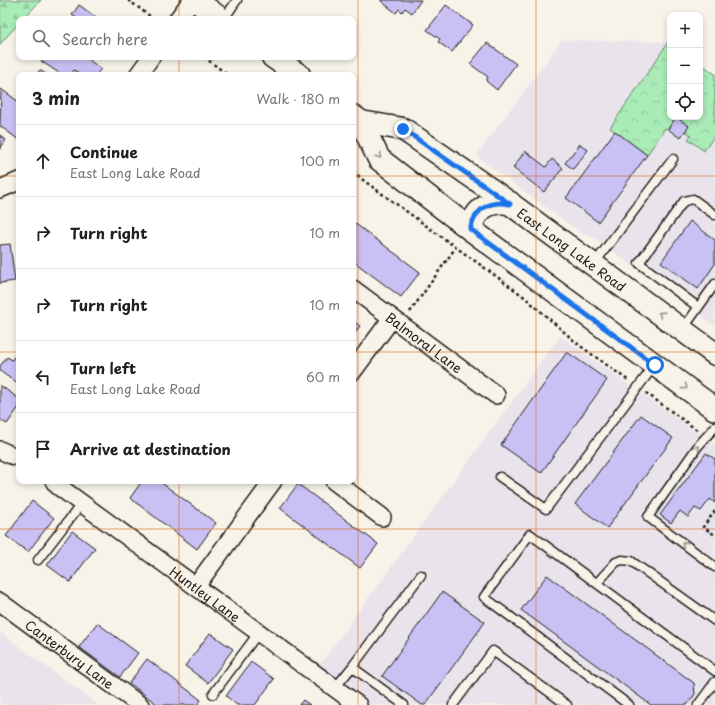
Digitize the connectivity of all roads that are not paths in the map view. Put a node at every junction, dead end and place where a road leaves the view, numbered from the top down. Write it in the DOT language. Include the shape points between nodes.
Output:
graph roads {
  1 [pos="192,0"];
  2 [pos="195,0"];
  3 [pos="237,0"];
  4 [pos="180,16"];
  5 [pos="217,16"];
  6 [pos="226,16"];
  7 [pos="149,60"];
  8 [pos="278,60"];
  9 [pos="140,72"];
  10 [pos="295,72"];
  11 [pos="357,119"];
  12 [pos="673,159"];
  13 [pos="16,182"];
  14 [pos="0,189"];
  15 [pos="510,204"];
  16 [pos="715,215"];
  17 [pos="470,229"];
  18 [pos="594,265"];
  19 [pos="715,284"];
  20 [pos="356,291"];
  21 [pos="698,307"];
  22 [pos="396,321"];
  23 [pos="682,329"];
  24 [pos="715,354"];
  25 [pos="655,365"];
  26 [pos="356,368"];
  27 [pos="496,395"];
  28 [pos="715,409"];
  29 [pos="715,426"];
  30 [pos="0,450"];
  31 [pos="16,456"];
  32 [pos="500,477"];
  33 [pos="56,484"];
  34 [pos="271,484"];
  35 [pos="338,484"];
  36 [pos="82,503"];
  37 [pos="382,517"];
  38 [pos="38,560"];
  39 [pos="715,568"];
  40 [pos="421,575"];
  41 [pos="597,583"];
  42 [pos="196,586"];
  43 [pos="0,602"];
  44 [pos="715,620"];
  45 [pos="259,632"];
  46 [pos="352,667"];
  47 [pos="715,671"];
  48 [pos="715,682"];
  49 [pos="335,688"];
  50 [pos="213,694"];
  51 [pos="353,704"];
  52 [pos="140,705"];
  53 [pos="404,705"];
  54 [pos="453,705"];
  55 [pos="567,705"];
  56 [pos="629,705"];
  57 [pos="698,705"];
  1 -- 4 [label="street"];
  2 -- 5 [label="main road"];
  3 -- 6 [label="lane"];
  7 -- 9 [label="street"];
  8 -- 10 [label="main road"];
  11 -- 15 [label="main road, East Long Lake Road" via="403,129"];
  11 -- 17 [label="main road, East Long Lake Road, one-way" via="378,159"];
  12 -- 18 [label="lane"];
  13 -- 14 [label="street"];
  15 -- 17 [label="main road" via="499,202 486,206 475,216"];
  15 -- 18 [label="main road, East Long Lake Road"];
  16 -- 21 [label="lane" via="693,199 684,201 639,263"];
  17 -- 25 [label="main road, East Long Lake Road"];
  23 -- 18 [label="main road, East Long Lake Road, one-way"];
  19 -- 21 [label="lane"];
  20 -- 22 [label="street, Balmoral Lane"];
  21 -- 23 [label="lane"];
  22 -- 26 [label="street"];
  22 -- 27 [label="street, Balmoral Lane"];
  23 -- 24 [label="main road, East Long Lake Road"];
  25 -- 28 [label="main road, East Long Lake Road, one-way"];
  25 -- 32 [label="lane" via="546,509"];
  39 -- 29 [label="lane, one-way" via="648,517"];
  30 -- 31 [label="street"];
  33 -- 36 [label="street, Huntley Lane"];
  34 -- 42 [label="street"];
  35 -- 37 [label="street"];
  36 -- 38 [label="lane"];
  36 -- 42 [label="street, Huntley Lane"];
  40 -- 46 [label="lane"];
  41 -- 44 [label="lane" via="616,562 631,562"];
  41 -- 47 [label="lane"];
  41 -- 56 [label="lane" via="530,534 484,598"];
  42 -- 45 [label="street, Huntley Lane"];
  43 -- 52 [label="street, Canterbury Lane"];
  45 -- 49 [label="street, Huntley Lane"];
  45 -- 50 [label="lane"];
  46 -- 49 [label="lane"];
  46 -- 53 [label="lane"];
  48 -- 57 [label="lane"];
  49 -- 51 [label="street, Huntley Lane"];
  54 -- 55 [label="lane" via="492,651"];
}
